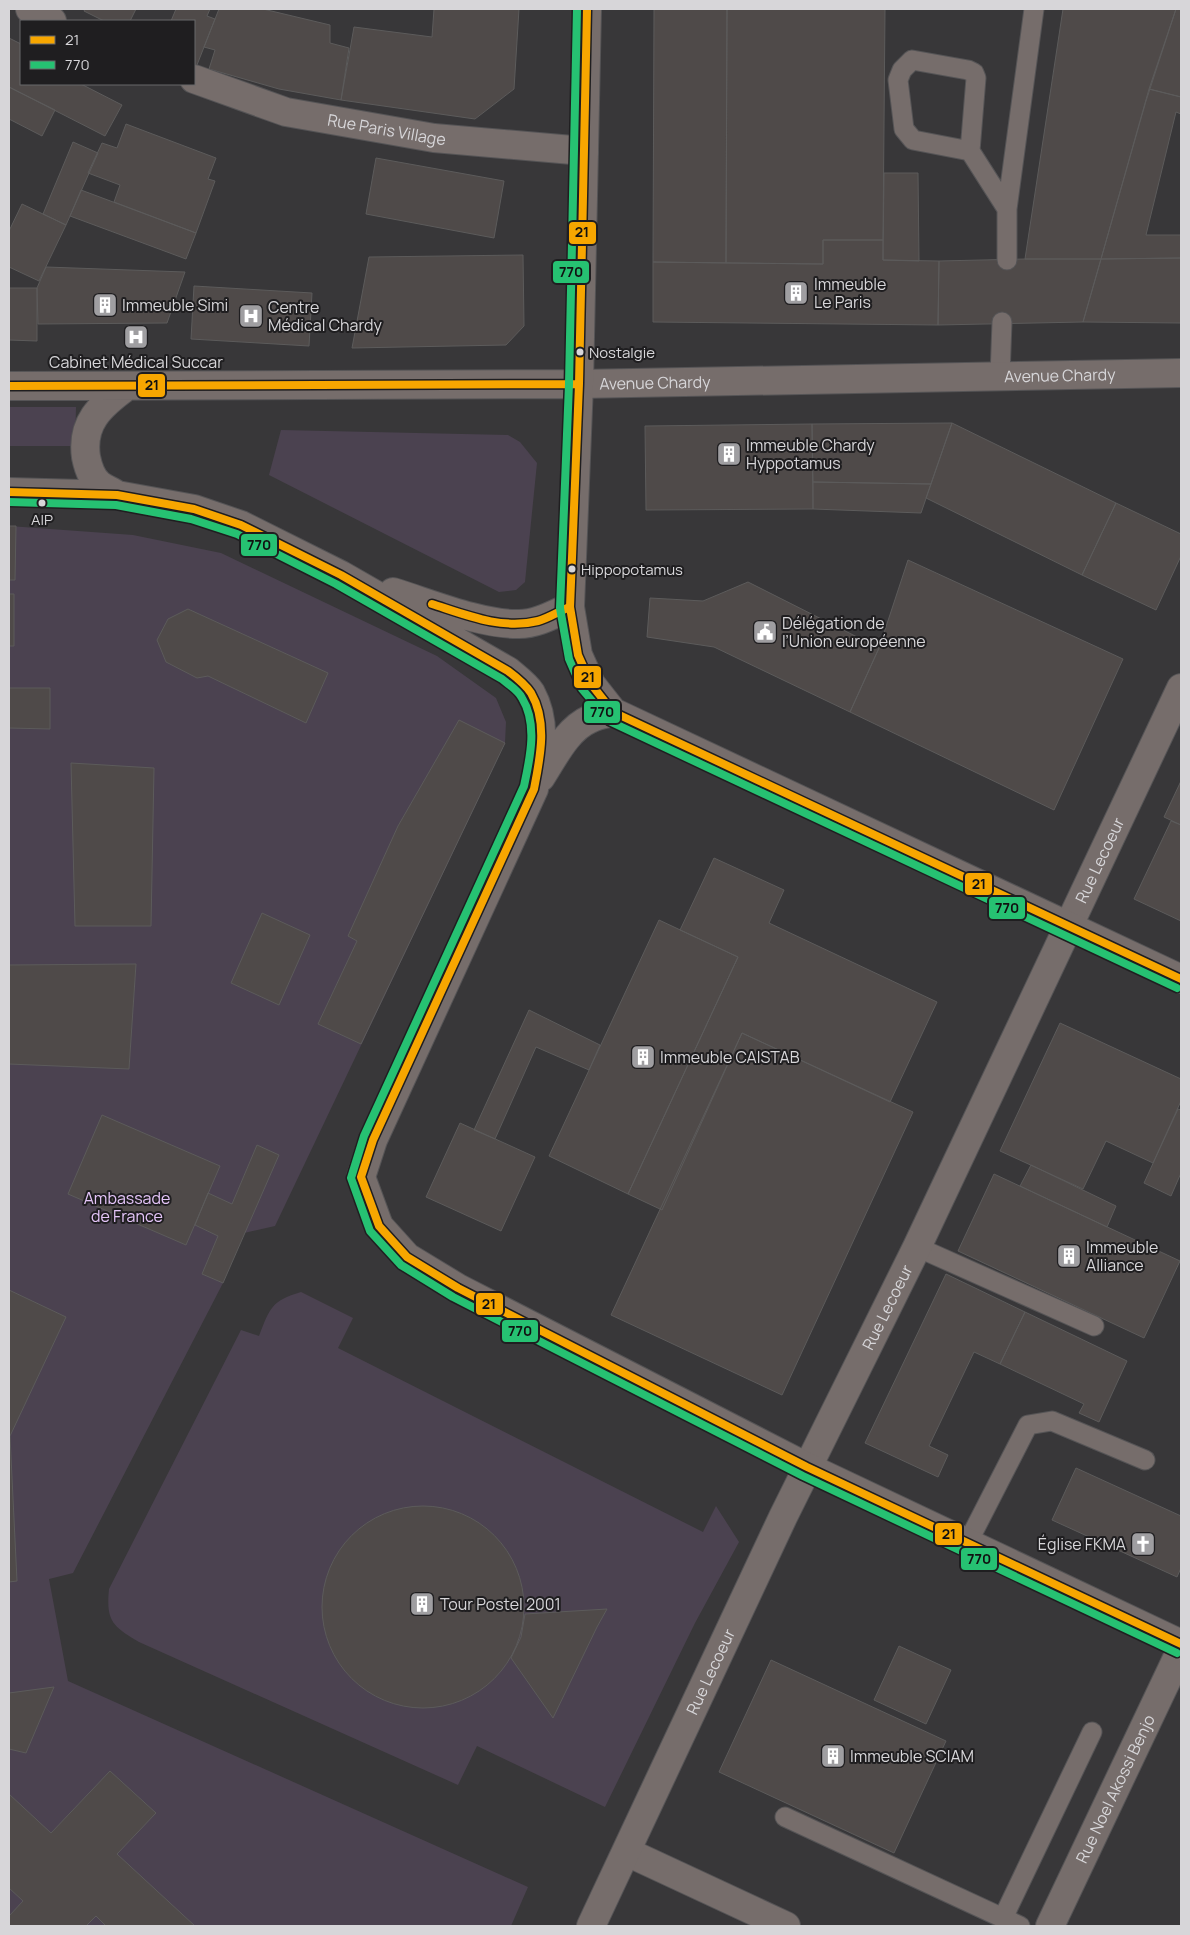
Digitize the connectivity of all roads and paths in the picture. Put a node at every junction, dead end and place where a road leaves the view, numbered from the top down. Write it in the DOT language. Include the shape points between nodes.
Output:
graph roads {
  1 [pos="30,9"];
  2 [pos="586,9"];
  3 [pos="1034,9"];
  4 [pos="50,20"];
  5 [pos="195,79"];
  6 [pos="584,151"];
  7 [pos="970,151"];
  8 [pos="1007,208"];
  9 [pos="1007,260"];
  10 [pos="1002,322"];
  11 [pos="1181,373"];
  12 [pos="1000,376"];
  13 [pos="579,384"];
  14 [pos="9,386"];
  15 [pos="126,387"];
  16 [pos="9,492"];
  17 [pos="117,494"];
  18 [pos="341,575"];
  19 [pos="570,606"];
  20 [pos="1181,688"];
  21 [pos="613,712"];
  22 [pos="534,789"];
  23 [pos="1070,925"];
  24 [pos="1181,979"];
  25 [pos="917,1247"];
  26 [pos="1094,1326"];
  27 [pos="1145,1460"];
  28 [pos="807,1468"];
  29 [pos="968,1542"];
  30 [pos="1181,1644"];
  31 [pos="1181,1650"];
  32 [pos="1092,1732"];
  33 [pos="785,1817"];
  34 [pos="627,1852"];
  35 [pos="1003,1918"];
  36 [pos="591,1926"];
  37 [pos="786,1926"];
  38 [pos="1020,1926"];
  39 [pos="1050,1926"];
  1 -- 4 [label="street"];
  2 -- 6 [label="street"];
  3 -- 8 [label="lane"];
  5 -- 6 [label="street, Rue Paris Village" via="286,112 434,138"];
  6 -- 13 [label="street"];
  7 -- 7 [label="lane" via="974,73 912,60 898,80 904,129 913,140"];
  7 -- 8 [label="lane"];
  8 -- 9 [label="lane"];
  10 -- 12 [label="lane"];
  11 -- 12 [label="street, Avenue Chardy"];
  12 -- 13 [label="street, Avenue Chardy"];
  13 -- 15 [label="street, Avenue Chardy"];
  13 -- 19 [label="street"];
  14 -- 15 [label="street, Avenue Chardy"];
  15 -- 17 [label="street" via="95,414 84,440 88,467 98,484"];
  16 -- 17 [label="street"];
  17 -- 18 [label="street" via="194,509 241,525"];
  18 -- 19 [label="street" via="484,619 519,624 538,621"];
  18 -- 22 [label="street" via="508,671 530,691 541,718 541,750"];
  19 -- 21 [label="street" via="578,654 591,684"];
  20 -- 23 [label="street, Rue Lecoeur"];
  21 -- 22 [label="street" via="589,719 575,730 562,743"];
  21 -- 23 [label="street"];
  22 -- 28 [label="street" via="374,1140 361,1177 379,1226 407,1257 450,1283"];
  23 -- 24 [label="street"];
  23 -- 25 [label="street, Rue Lecoeur"];
  25 -- 26 [label="lane"];
  25 -- 28 [label="street, Rue Lecoeur"];
  27 -- 29 [label="lane" via="1052,1421 1028,1425"];
  28 -- 29 [label="street"];
  28 -- 34 [label="street, Rue Lecoeur"];
  29 -- 30 [label="street"];
  31 -- 39 [label="street, Rue Noel Akossi Benjo"];
  32 -- 35 [label="lane"];
  33 -- 35 [label="lane"];
  34 -- 36 [label="street, Rue Lecoeur"];
  34 -- 37 [label="street"];
  35 -- 38 [label="lane"];
}
